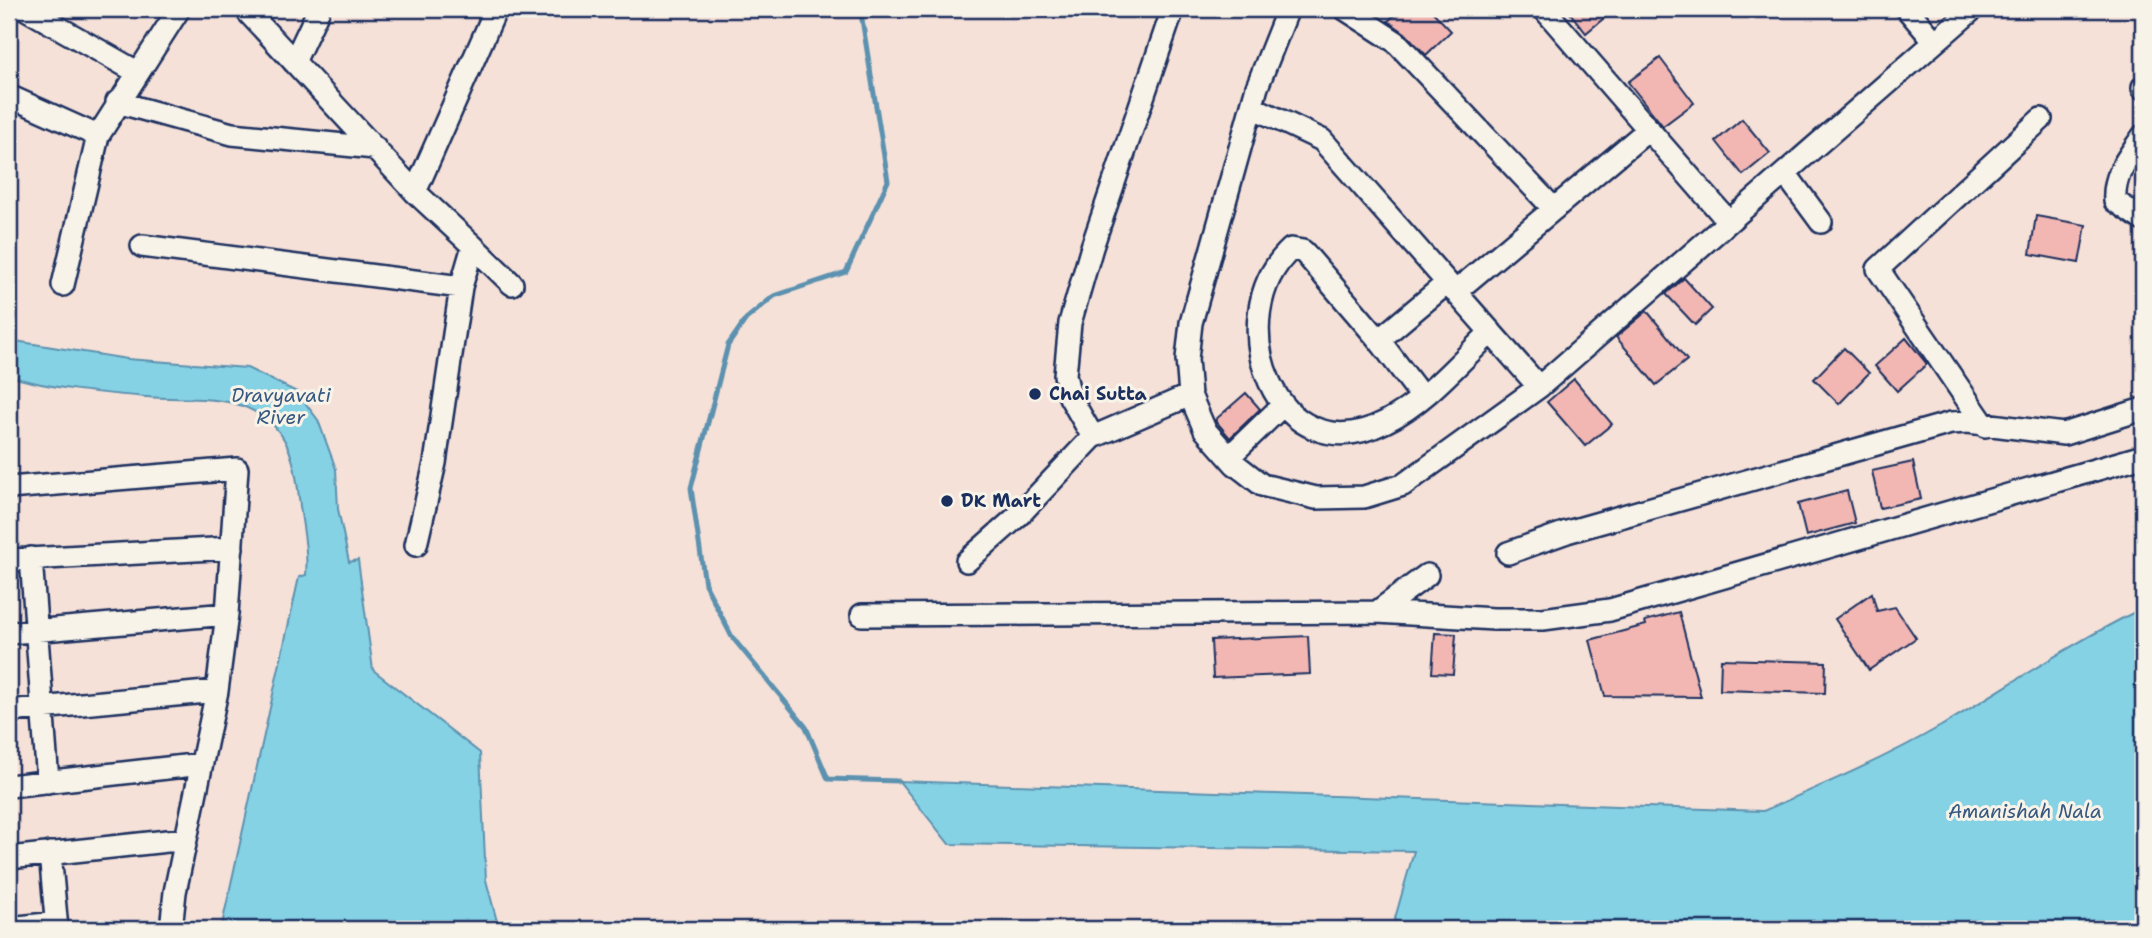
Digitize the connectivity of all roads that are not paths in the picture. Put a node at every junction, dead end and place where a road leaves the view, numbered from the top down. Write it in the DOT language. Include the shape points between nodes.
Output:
graph roads {
  1 [pos="26,9"];
  2 [pos="179,9"];
  3 [pos="245,9"];
  4 [pos="319,9"];
  5 [pos="496,9"];
  6 [pos="1173,9"];
  7 [pos="1288,9"];
  8 [pos="1345,9"];
  9 [pos="1544,9"];
  10 [pos="1907,9"];
  11 [pos="1973,9"];
  12 [pos="1935,42"];
  13 [pos="294,62"];
  14 [pos="137,72"];
  15 [pos="9,96"];
  16 [pos="117,102"];
  17 [pos="1252,107"];
  18 [pos="2041,119"];
  19 [pos="1649,130"];
  20 [pos="98,136"];
  21 [pos="2143,136"];
  22 [pos="374,148"];
  23 [pos="1785,173"];
  24 [pos="415,192"];
  25 [pos="1554,209"];
  26 [pos="2143,220"];
  27 [pos="1728,221"];
  28 [pos="1821,222"];
  29 [pos="142,246"];
  30 [pos="473,246"];
  31 [pos="512,284"];
  32 [pos="63,285"];
  33 [pos="461,287"];
  34 [pos="1451,287"];
  35 [pos="1491,332"];
  36 [pos="1379,340"];
  37 [pos="1539,387"];
  38 [pos="1190,395"];
  39 [pos="1422,397"];
  40 [pos="1283,405"];
  41 [pos="2143,409"];
  42 [pos="1985,426"];
  43 [pos="1093,437"];
  44 [pos="2143,456"];
  45 [pos="1229,457"];
  46 [pos="9,488"];
  47 [pos="416,545"];
  48 [pos="232,548"];
  49 [pos="1508,553"];
  50 [pos="31,558"];
  51 [pos="9,560"];
  52 [pos="967,561"];
  53 [pos="1427,575"];
  54 [pos="1377,612"];
  55 [pos="227,614"];
  56 [pos="862,615"];
  57 [pos="38,632"];
  58 [pos="9,633"];
  59 [pos="217,691"];
  60 [pos="42,709"];
  61 [pos="9,711"];
  62 [pos="202,764"];
  63 [pos="48,782"];
  64 [pos="9,786"];
  65 [pos="186,839"];
  66 [pos="50,853"];
  67 [pos="9,858"];
  68 [pos="57,926"];
  69 [pos="9,928"];
  70 [pos="171,929"];
  1 -- 14 [label="street"];
  2 -- 14 [label="street"];
  3 -- 13 [label="street"];
  4 -- 13 [label="street"];
  5 -- 24 [label="street"];
  6 -- 43 [label="street" via="1070,323 1067,386 1077,415"];
  7 -- 17 [label="street"];
  8 -- 25 [label="street" via="1396,42"];
  9 -- 19 [label="street"];
  10 -- 12 [label="street"];
  11 -- 12 [label="street"];
  12 -- 23 [label="street"];
  13 -- 22 [label="street"];
  14 -- 16 [label="street"];
  15 -- 20 [label="street"];
  16 -- 20 [label="street"];
  16 -- 22 [label="street" via="233,134"];
  17 -- 34 [label="street" via="1322,140"];
  17 -- 38 [label="street" via="1191,323"];
  18 -- 42 [label="street" via="1878,269"];
  19 -- 25 [label="street"];
  19 -- 27 [label="street"];
  20 -- 32 [label="street"];
  21 -- 26 [label="street" via="2114,186 2115,201"];
  22 -- 24 [label="street"];
  23 -- 27 [label="street"];
  23 -- 28 [label="street"];
  24 -- 30 [label="street"];
  25 -- 34 [label="street"];
  27 -- 37 [label="street"];
  29 -- 33 [label="street"];
  30 -- 31 [label="street"];
  30 -- 33 [label="street"];
  33 -- 47 [label="street" via="435,463"];
  34 -- 35 [label="street"];
  34 -- 36 [label="street"];
  35 -- 37 [label="street"];
  35 -- 39 [label="street"];
  36 -- 39 [label="street"];
  36 -- 40 [label="street" via="1303,251 1292,249 1280,259 1262,301 1259,331 1265,376"];
  37 -- 45 [label="street" via="1404,485 1364,497 1316,498 1262,485"];
  38 -- 43 [label="street"];
  38 -- 45 [label="street" via="1205,430"];
  39 -- 40 [label="street" via="1385,423 1357,431 1328,432 1299,422"];
  40 -- 45 [label="street"];
  41 -- 42 [label="street" via="2064,434"];
  42 -- 49 [label="street" via="1951,423"];
  43 -- 52 [label="street" via="1020,514"];
  44 -- 54 [label="street" via="1610,610 1543,619"];
  46 -- 48 [label="street" via="237,470"];
  48 -- 50 [label="street"];
  48 -- 55 [label="street"];
  50 -- 51 [label="street"];
  50 -- 57 [label="street"];
  53 -- 54 [label="street"];
  54 -- 56 [label="street"];
  55 -- 57 [label="street"];
  55 -- 59 [label="street"];
  57 -- 58 [label="street"];
  57 -- 60 [label="street"];
  59 -- 60 [label="street"];
  59 -- 62 [label="street"];
  60 -- 61 [label="street"];
  60 -- 63 [label="street"];
  62 -- 63 [label="street"];
  62 -- 65 [label="street"];
  63 -- 64 [label="street"];
  65 -- 66 [label="street"];
  65 -- 70 [label="street"];
  66 -- 67 [label="street"];
  66 -- 68 [label="street"];
  68 -- 69 [label="street"];
}
